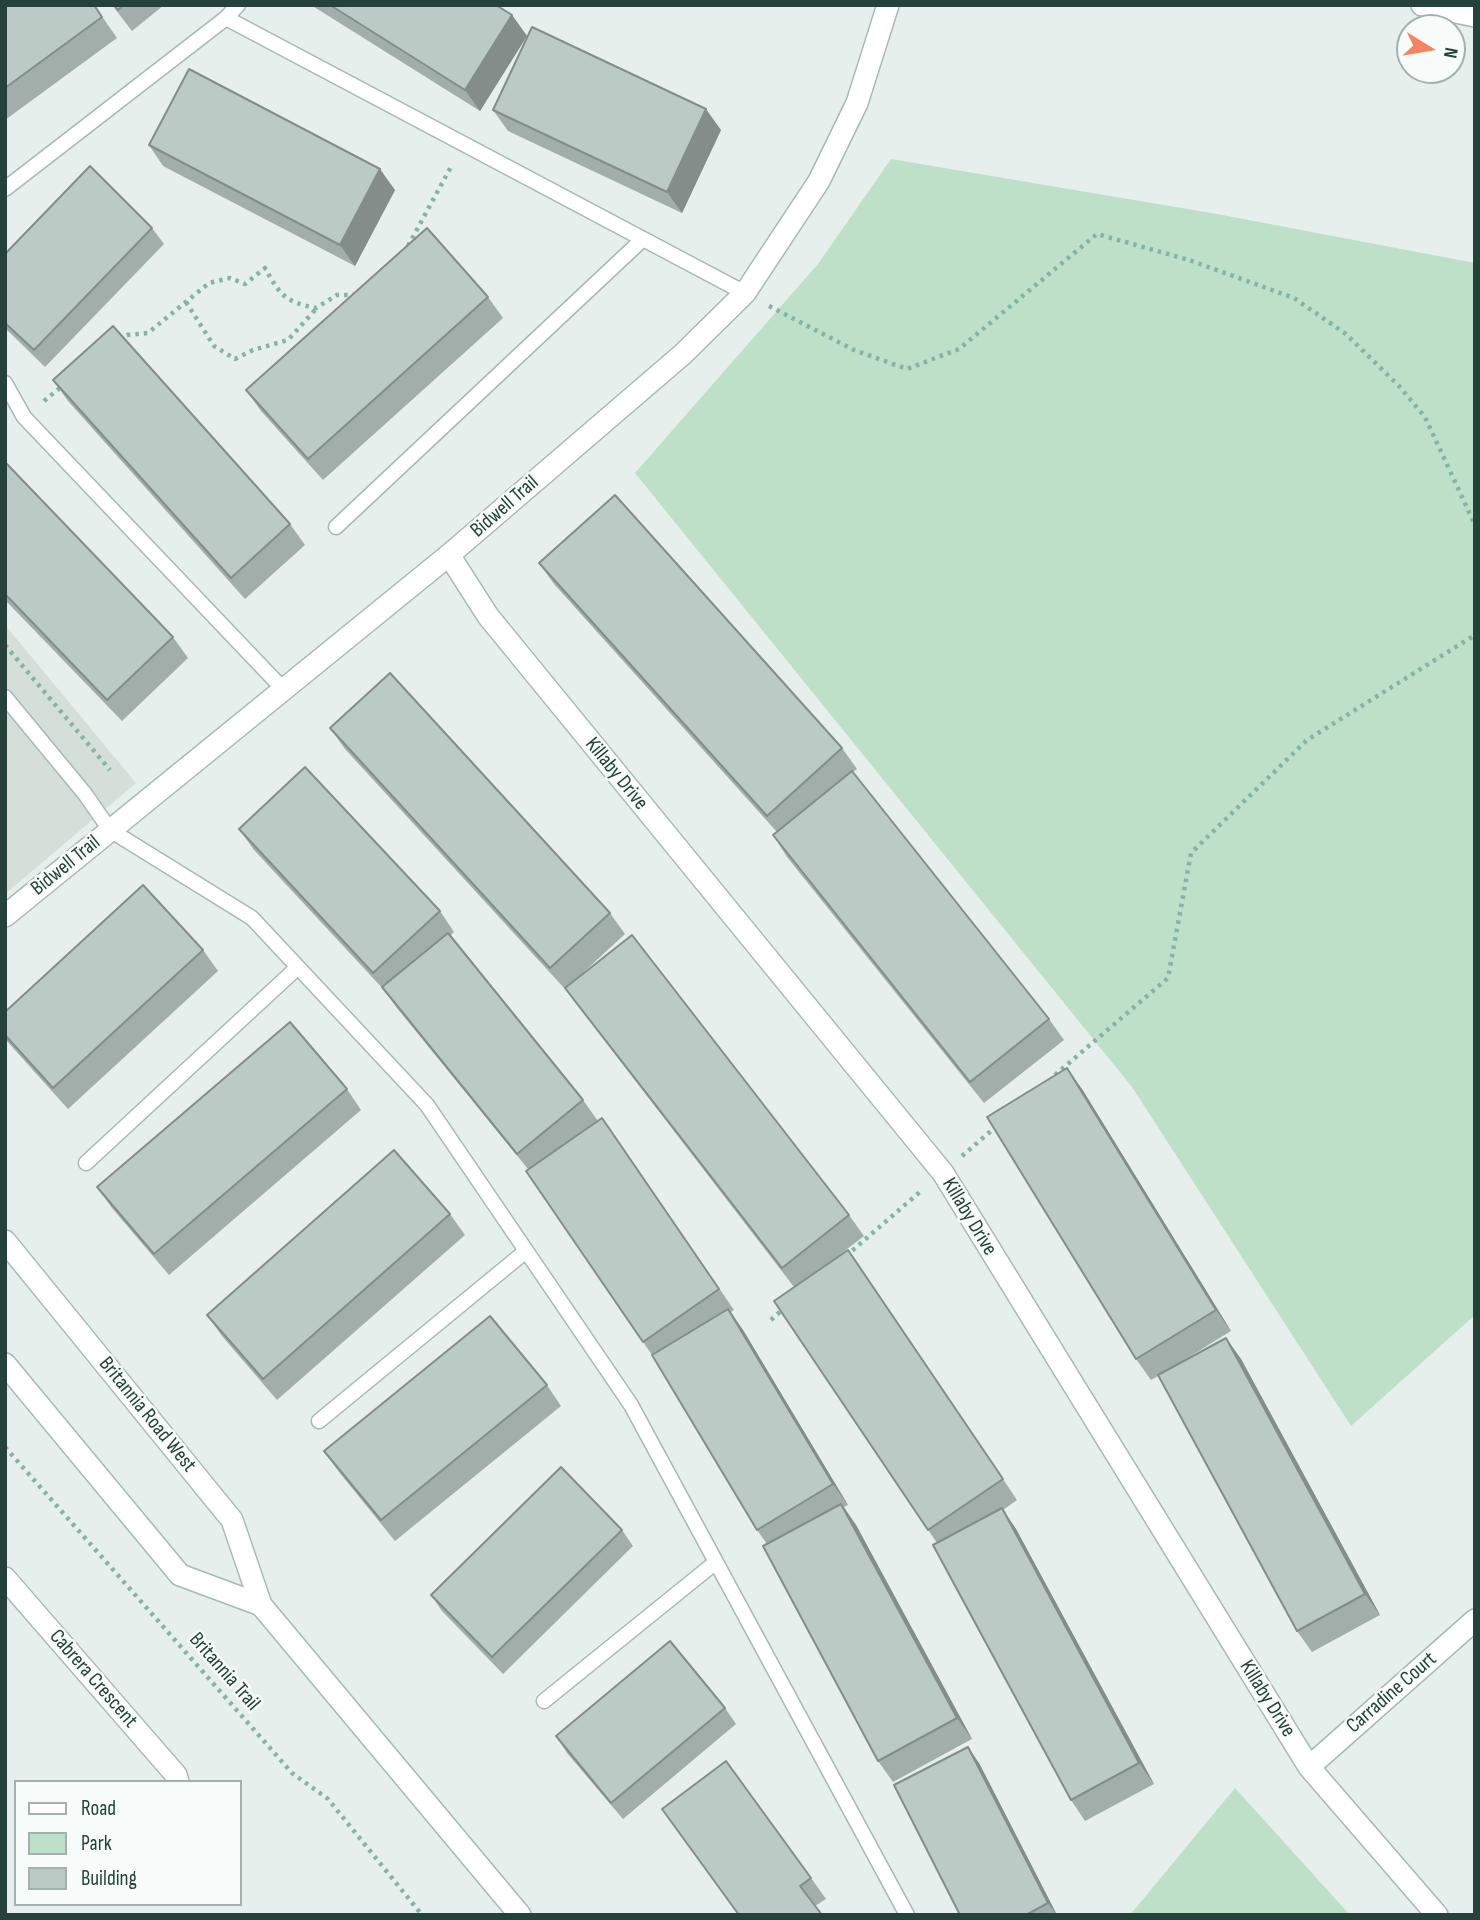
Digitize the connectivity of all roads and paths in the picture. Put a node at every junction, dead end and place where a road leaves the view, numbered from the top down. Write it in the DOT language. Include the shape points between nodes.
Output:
graph roads {
  1 [pos="239,5"];
  2 [pos="888,5"];
  3 [pos="1423,5"];
  4 [pos="1475,16"];
  5 [pos="226,18"];
  6 [pos="463,143"];
  7 [pos="5,189"];
  8 [pos="643,239"];
  9 [pos="402,254"];
  10 [pos="745,293"];
  11 [pos="359,295"];
  12 [pos="186,302"];
  13 [pos="316,308"];
  14 [pos="117,343"];
  15 [pos="5,383"];
  16 [pos="65,384"];
  17 [pos="24,417"];
  18 [pos="1475,525"];
  19 [pos="336,527"];
  20 [pos="449,555"];
  21 [pos="1475,635"];
  22 [pos="5,645"];
  23 [pos="284,690"];
  24 [pos="5,696"];
  25 [pos="110,770"];
  26 [pos="110,830"];
  27 [pos="5,916"];
  28 [pos="298,967"];
  29 [pos="1048,1082"];
  30 [pos="1006,1118"];
  31 [pos="86,1163"];
  32 [pos="943,1173"];
  33 [pos="5,1241"];
  34 [pos="526,1251"];
  35 [pos="841,1259"];
  36 [pos="791,1303"];
  37 [pos="771,1320"];
  38 [pos="5,1364"];
  39 [pos="319,1421"];
  40 [pos="5,1447"];
  41 [pos="716,1562"];
  42 [pos="5,1578"];
  43 [pos="261,1605"];
  44 [pos="1475,1620"];
  45 [pos="544,1701"];
  46 [pos="1309,1766"];
  47 [pos="177,1780"];
  48 [pos="422,1915"];
  49 [pos="520,1915"];
  50 [pos="907,1915"];
  51 [pos="1437,1915"];
  1 -- 5 [label="lane"];
  2 -- 10 [label="street, Bidwell Trail" via="858,103 819,181"];
  3 -- 4 [label="street"];
  5 -- 6 [label="lane"];
  5 -- 7 [label="lane"];
  6 -- 8 [label="lane"];
  6 -- 9 [label="path"];
  8 -- 10 [label="lane"];
  8 -- 19 [label="lane"];
  10 -- 18 [label="path" via="854,351 907,369 959,349 1097,234 1189,260 1294,298 1346,334 1425,417"];
  10 -- 20 [label="street, Bidwell Trail" via="683,354"];
  11 -- 13 [label="path" via="337,295"];
  12 -- 13 [label="path" via="209,283 230,278 244,284 265,268 280,294"];
  12 -- 13 [label="path" via="214,346 235,359 288,340"];
  12 -- 14 [label="path" via="148,333 127,335"];
  15 -- 17 [label="lane"];
  16 -- 17 [label="path"];
  17 -- 23 [label="lane"];
  20 -- 23 [label="street, Bidwell Trail"];
  20 -- 32 [label="street, Killaby Drive" via="488,616"];
  21 -- 29 [label="path" via="1307,740 1191,853 1168,978"];
  22 -- 25 [label="path"];
  23 -- 26 [label="street, Bidwell Trail"];
  24 -- 26 [label="lane"];
  26 -- 27 [label="street, Bidwell Trail"];
  26 -- 28 [label="lane" via="252,918"];
  28 -- 31 [label="lane"];
  28 -- 34 [label="lane" via="427,1105"];
  30 -- 32 [label="path"];
  32 -- 35 [label="path"];
  32 -- 46 [label="street, Killaby Drive"];
  33 -- 43 [label="street, Britannia Road West" via="232,1520"];
  34 -- 39 [label="lane"];
  34 -- 41 [label="lane" via="631,1405"];
  36 -- 37 [label="path"];
  38 -- 43 [label="street, Britannia Road West" via="180,1575"];
  40 -- 48 [label="path, Britannia Trail" via="292,1773 328,1799"];
  41 -- 45 [label="lane"];
  41 -- 50 [label="lane"];
  42 -- 47 [label="street, Cabrera Crescent"];
  43 -- 49 [label="street, Britannia Road West"];
  44 -- 46 [label="street, Carradine Court"];
  46 -- 51 [label="street, Killaby Drive"];
}
